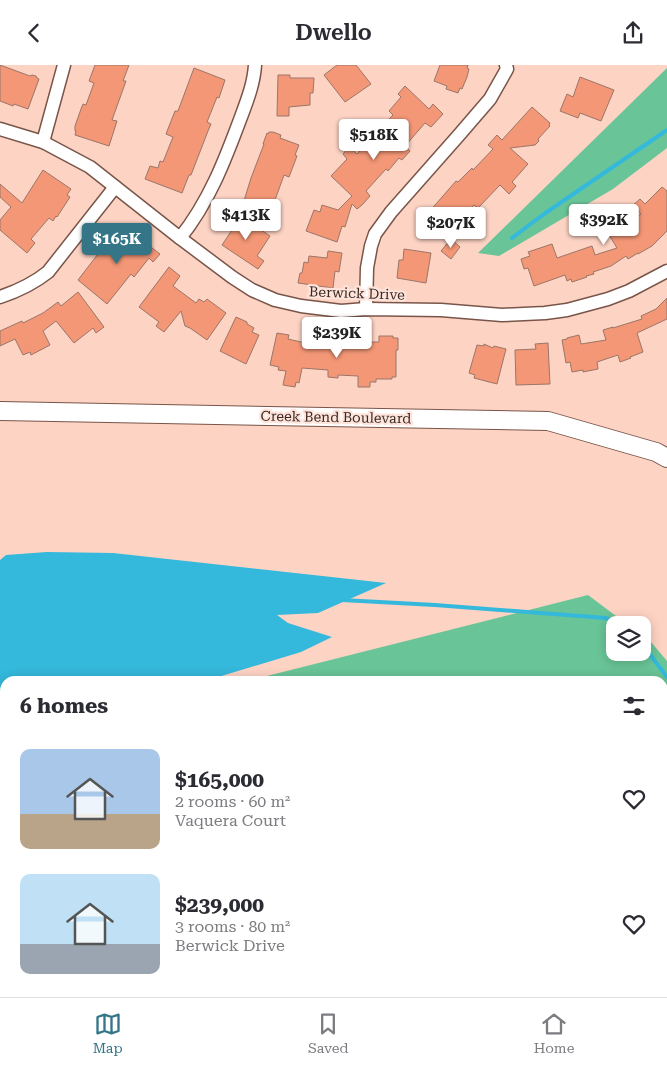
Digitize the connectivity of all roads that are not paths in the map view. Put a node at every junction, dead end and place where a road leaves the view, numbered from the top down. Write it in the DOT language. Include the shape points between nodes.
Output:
graph roads {
  1 [pos="64,65"];
  2 [pos="255,65"];
  3 [pos="506,65"];
  4 [pos="0,129"];
  5 [pos="44,142"];
  6 [pos="115,187"];
  7 [pos="180,238"];
  8 [pos="667,271"];
  9 [pos="0,297"];
  10 [pos="366,309"];
  11 [pos="0,411"];
  12 [pos="667,458"];
  1 -- 5 [label="street"];
  2 -- 7 [label="street" via="249,93 218,176"];
  3 -- 10 [label="street" via="507,69 490,99 390,212 376,234 367,268"];
  4 -- 5 [label="street, Berwick Drive"];
  5 -- 6 [label="street, Berwick Drive" via="90,167"];
  6 -- 7 [label="street, Berwick Drive"];
  6 -- 9 [label="street" via="48,272 21,289"];
  7 -- 10 [label="street, Berwick Drive" via="239,282 275,300 341,311"];
  8 -- 10 [label="street, Berwick Drive" via="608,299 545,313 502,315"];
  11 -- 12 [label="street, Creek Bend Boulevard" via="548,421"];
}
